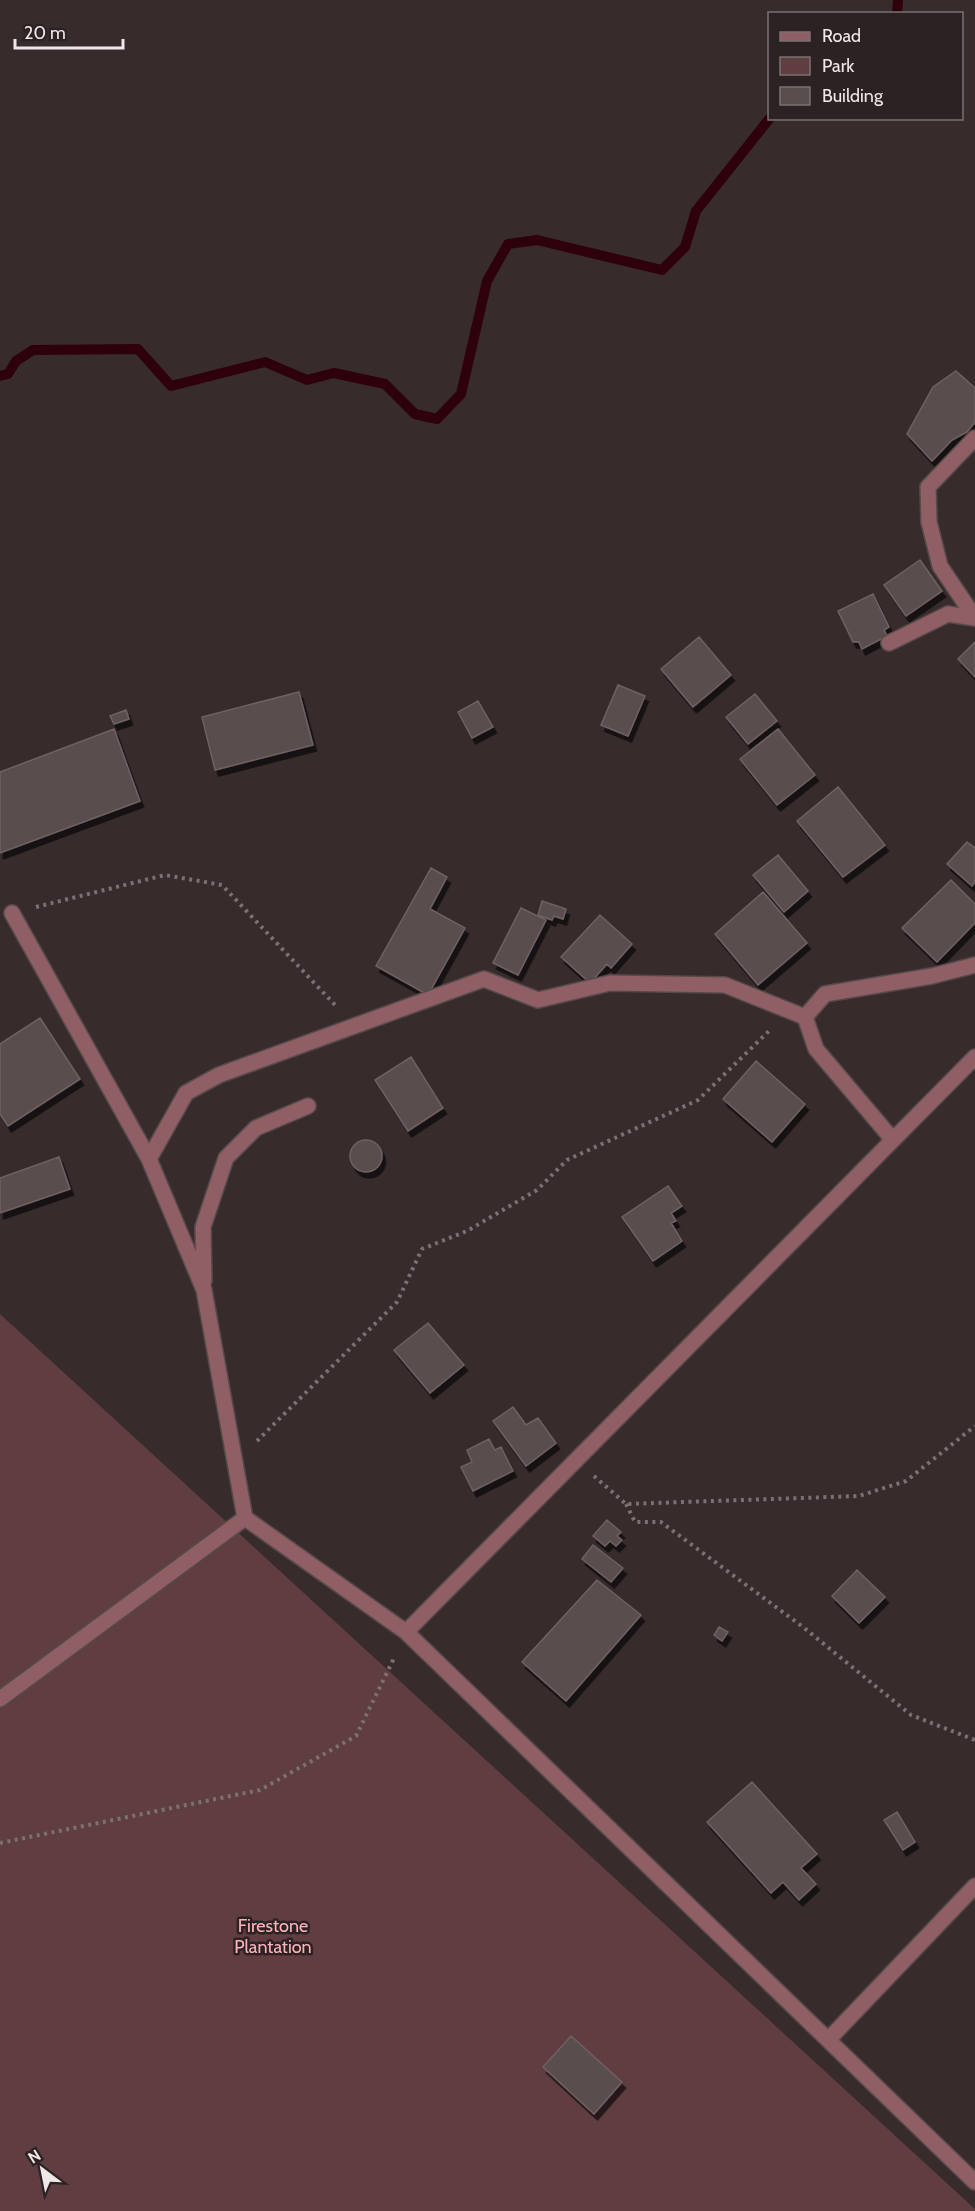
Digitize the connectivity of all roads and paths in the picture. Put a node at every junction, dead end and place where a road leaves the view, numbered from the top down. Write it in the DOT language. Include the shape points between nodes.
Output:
graph roads {
  1 [pos="975,438"];
  2 [pos="889,643"];
  3 [pos="12,913"];
  4 [pos="975,965"];
  5 [pos="789,1011"];
  6 [pos="341,1012"];
  7 [pos="805,1017"];
  8 [pos="975,1057"];
  9 [pos="308,1106"];
  10 [pos="893,1140"];
  11 [pos="149,1159"];
  12 [pos="204,1290"];
  13 [pos="975,1426"];
  14 [pos="577,1460"];
  15 [pos="235,1463"];
  16 [pos="626,1504"];
  17 [pos="244,1518"];
  18 [pos="406,1632"];
  19 [pos="0,1698"];
  20 [pos="975,1740"];
  21 [pos="0,1843"];
  22 [pos="975,1886"];
  23 [pos="828,2040"];
  24 [pos="974,2181"];
  1 -- 2 [label="street" via="928,487 929,522 940,566 975,618 948,614"];
  3 -- 6 [label="path" via="165,875 222,885"];
  3 -- 11 [label="street"];
  4 -- 7 [label="street" via="825,994"];
  5 -- 7 [label="street"];
  5 -- 11 [label="street" via="725,985 610,983 538,1000 484,979 219,1075 186,1094"];
  5 -- 15 [label="path" via="698,1100 567,1160 537,1190 467,1231 422,1249 397,1302"];
  7 -- 10 [label="street" via="816,1049"];
  8 -- 10 [label="street"];
  9 -- 12 [label="street" via="256,1128 226,1158 203,1227"];
  10 -- 14 [label="street"];
  11 -- 12 [label="street"];
  12 -- 15 [label="street"];
  13 -- 16 [label="path" via="906,1481 859,1496"];
  14 -- 16 [label="path"];
  14 -- 18 [label="street"];
  15 -- 17 [label="street"];
  16 -- 20 [label="path" via="634,1522 661,1522 911,1715"];
  17 -- 18 [label="street"];
  17 -- 19 [label="street"];
  18 -- 21 [label="path" via="356,1736 260,1790"];
  18 -- 23 [label="street"];
  22 -- 23 [label="street"];
  23 -- 24 [label="street"];
}
